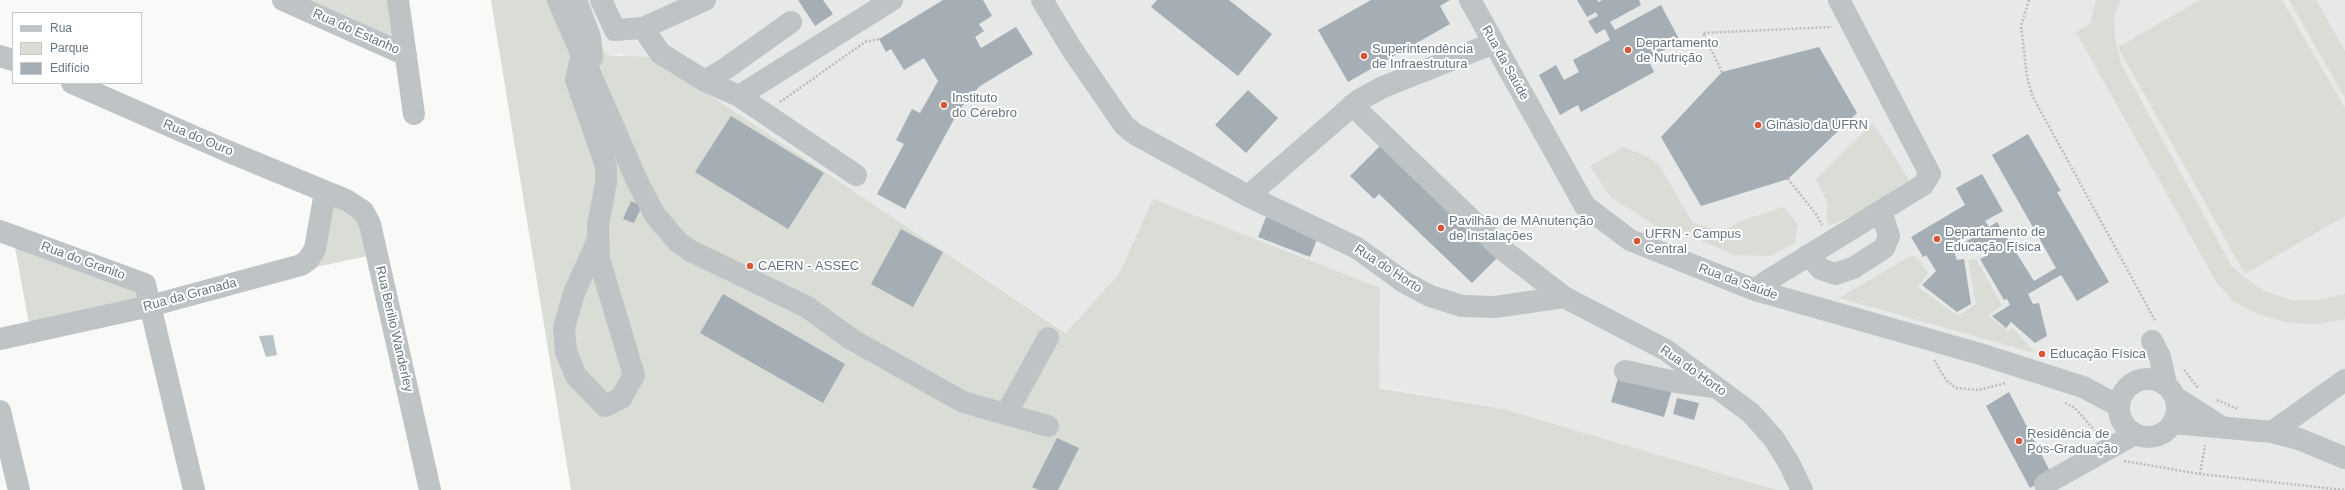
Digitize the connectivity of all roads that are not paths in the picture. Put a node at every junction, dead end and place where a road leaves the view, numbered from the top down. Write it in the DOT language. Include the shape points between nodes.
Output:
graph roads {
  1 [pos="283,0"];
  2 [pos="398,0"];
  3 [pos="558,0"];
  4 [pos="576,0"];
  5 [pos="601,0"];
  6 [pos="705,0"];
  7 [pos="892,0"];
  8 [pos="1042,0"];
  9 [pos="1470,0"];
  10 [pos="1839,0"];
  11 [pos="791,22"];
  12 [pos="643,28"];
  13 [pos="1494,43"];
  14 [pos="406,55"];
  15 [pos="587,55"];
  16 [pos="0,56"];
  17 [pos="12,60"];
  18 [pos="704,81"];
  19 [pos="74,84"];
  20 [pos="739,96"];
  21 [pos="1352,105"];
  22 [pos="414,114"];
  23 [pos="856,175"];
  24 [pos="325,192"];
  25 [pos="1248,196"];
  26 [pos="1881,211"];
  27 [pos="0,231"];
  28 [pos="597,242"];
  29 [pos="1808,255"];
  30 [pos="1755,290"];
  31 [pos="1564,297"];
  32 [pos="150,306"];
  33 [pos="2155,333"];
  34 [pos="1048,338"];
  35 [pos="0,339"];
  36 [pos="1625,371"];
  37 [pos="2345,380"];
  38 [pos="2130,385"];
  39 [pos="1715,387"];
  40 [pos="2083,387"];
  41 [pos="2171,390"];
  42 [pos="2311,404"];
  43 [pos="2119,406"];
  44 [pos="0,411"];
  45 [pos="1006,414"];
  46 [pos="2173,423"];
  47 [pos="1048,426"];
  48 [pos="2224,428"];
  49 [pos="2272,432"];
  50 [pos="2135,434"];
  51 [pos="2299,439"];
  52 [pos="2345,458"];
  53 [pos="2046,484"];
  54 [pos="19,490"];
  55 [pos="194,490"];
  56 [pos="430,490"];
  57 [pos="1802,490"];
  1 -- 14 [label="street, Rua do Estanho"];
  2 -- 14 [label="street"];
  3 -- 15 [label="street"];
  4 -- 15 [label="street" via="590,37"];
  5 -- 12 [label="street" via="615,30"];
  6 -- 12 [label="street"];
  7 -- 20 [label="street"];
  8 -- 25 [label="street, Rua do Horto" via="1073,51 1124,125 1135,134"];
  9 -- 13 [label="street, Rua da Saúde"];
  10 -- 26 [label="street" via="1930,174 1923,185"];
  11 -- 18 [label="street"];
  12 -- 18 [label="street" via="660,53"];
  13 -- 21 [label="street" via="1383,87"];
  13 -- 30 [label="street, Rua da Saúde" via="1585,206 1630,240"];
  14 -- 22 [label="street"];
  15 -- 28 [label="street" via="578,68 576,80 606,166"];
  15 -- 45 [label="street" via="594,79 638,183 655,215 678,242 691,251 807,307 851,339 963,402"];
  16 -- 17 [label="street"];
  18 -- 20 [label="street"];
  19 -- 24 [label="street, Rua do Ouro"];
  20 -- 23 [label="street"];
  21 -- 25 [label="street"];
  21 -- 31 [label="street" via="1503,250"];
  24 -- 32 [label="street, Rua da Granada" via="314,249 303,264"];
  24 -- 56 [label="street, Rua Berilio Wanderley" via="357,206 364,211 369,220"];
  25 -- 31 [label="street, Rua do Horto" via="1357,248 1404,282 1430,296 1462,306 1495,307"];
  26 -- 29 [label="street"];
  26 -- 29 [label="street" via="1889,236 1884,248 1853,268 1835,274 1821,268"];
  27 -- 32 [label="street, Rua do Granito" via="145,284"];
  28 -- 28 [label="street" via="604,280 634,375 621,398 605,406 576,376 566,352 564,328 574,293"];
  29 -- 30 [label="street"];
  30 -- 40 [label="street, Rua da Saúde" via="1980,354"];
  31 -- 39 [label="street, Rua do Horto" via="1666,350"];
  32 -- 35 [label="street, Rua da Granada"];
  32 -- 55 [label="street"];
  33 -- 41 [label="street"];
  34 -- 45 [label="street"];
  36 -- 39 [label="street"];
  37 -- 42 [label="street"];
  38 -- 40 [label="street, Rua da Saúde"];
  38 -- 41 [label="street, Rua da Saúde" via="2144,379 2154,379"];
  38 -- 43 [label="street"];
  39 -- 57 [label="street, Rua do Horto" via="1751,413 1774,440"];
  40 -- 43 [label="street, Rua da Saúde"];
  41 -- 46 [label="street" via="2178,406"];
  41 -- 48 [label="street, Rua da Saúde"];
  42 -- 49 [label="street"];
  42 -- 51 [label="street"];
  43 -- 50 [label="street" via="2123,422"];
  44 -- 54 [label="street"];
  45 -- 47 [label="street"];
  46 -- 48 [label="street, Rua da Saúde"];
  46 -- 50 [label="street" via="2160,435 2144,437"];
  48 -- 49 [label="street, Rua da Saúde"];
  49 -- 51 [label="street, Rua da Saúde"];
  50 -- 53 [label="street"];
  51 -- 52 [label="street, Rua da Saúde"];
}
